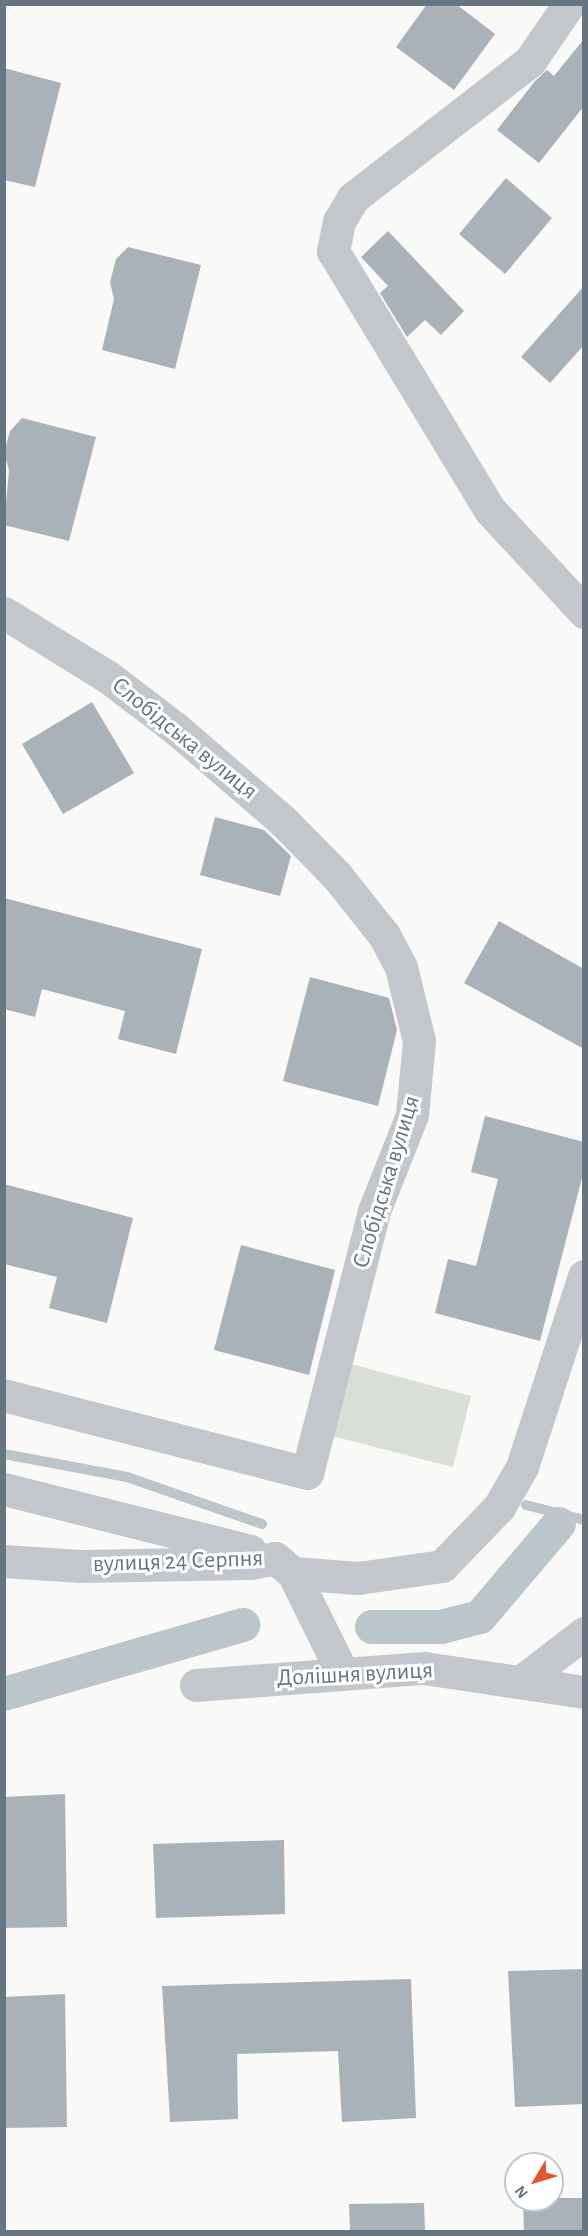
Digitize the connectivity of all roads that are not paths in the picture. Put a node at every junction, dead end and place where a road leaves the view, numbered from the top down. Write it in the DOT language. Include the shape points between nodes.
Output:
graph roads {
  1 [pos="569,4"];
  2 [pos="584,612"];
  3 [pos="4,613"];
  4 [pos="584,1276"];
  5 [pos="4,1395"];
  6 [pos="4,1489"];
  7 [pos="4,1561"];
  8 [pos="284,1565"];
  9 [pos="584,1633"];
  10 [pos="342,1672"];
  11 [pos="523,1680"];
  12 [pos="196,1685"];
  13 [pos="584,1692"];
  1 -- 2 [label="street" via="530,61 352,198 339,221 333,251 490,510"];
  3 -- 5 [label="street, Слобідська вулиця" via="108,677 176,728 283,821 337,876 384,935 401,967 419,1041 412,1115 374,1211 308,1473"];
  4 -- 8 [label="street, вулиця 24 Серпня" via="522,1467 499,1507 442,1566 358,1578"];
  6 -- 8 [label="street"];
  7 -- 8 [label="street, вулиця 24 Серпня" via="80,1566"];
  8 -- 10 [label="street"];
  9 -- 11 [label="street"];
  10 -- 11 [label="street, Долішня вулиця" via="424,1668"];
  10 -- 12 [label="street, Долішня вулиця"];
  11 -- 13 [label="street, Долішня вулиця"];
}
